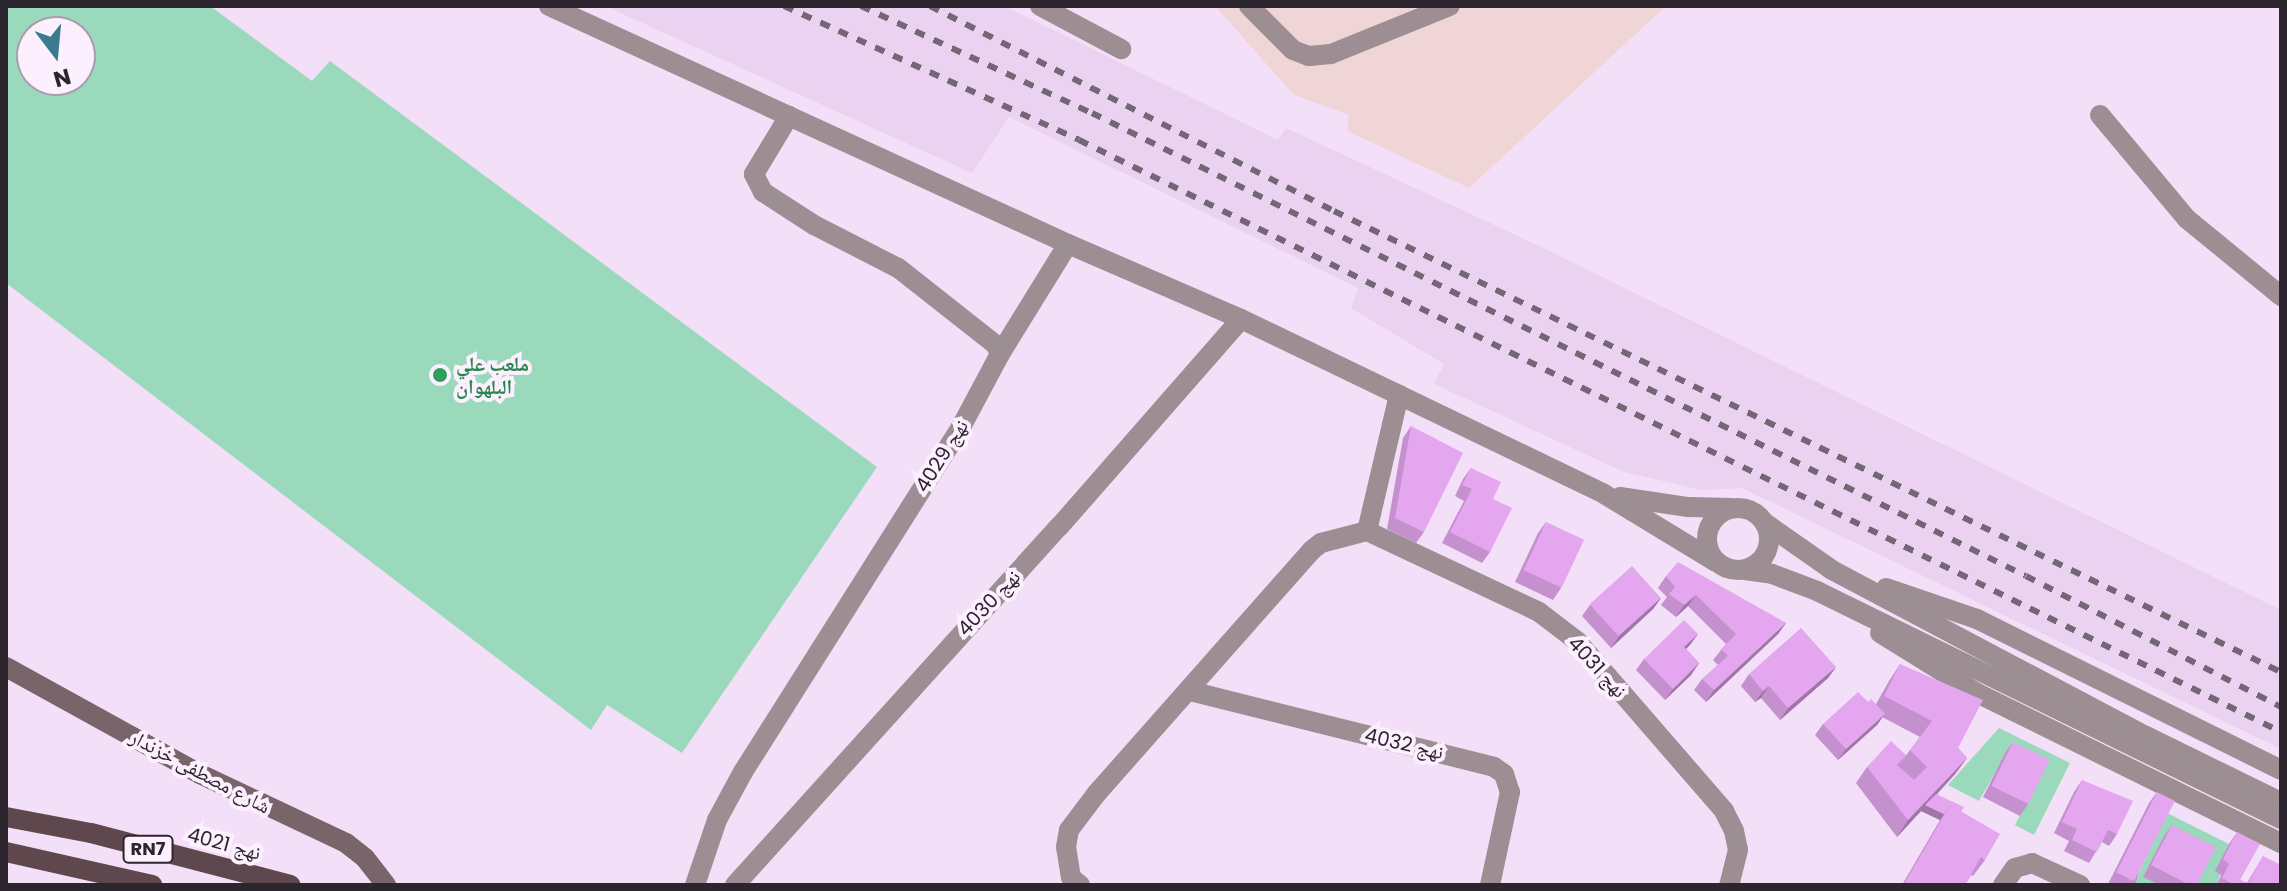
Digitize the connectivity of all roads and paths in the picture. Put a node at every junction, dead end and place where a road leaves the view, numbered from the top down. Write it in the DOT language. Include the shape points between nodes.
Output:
graph roads {
  1 [pos="549,6"];
  2 [pos="1040,6"];
  3 [pos="1249,6"];
  4 [pos="1450,6"];
  5 [pos="1121,49"];
  6 [pos="2100,115"];
  7 [pos="789,116"];
  8 [pos="1068,244"];
  9 [pos="2281,296"];
  10 [pos="1241,319"];
  11 [pos="1000,354"];
  12 [pos="1399,395"];
  13 [pos="1604,494"];
  14 [pos="1734,508"];
  15 [pos="1765,523"];
  16 [pos="1367,531"];
  17 [pos="1716,562"];
  18 [pos="1745,570"];
  19 [pos="1832,570"];
  20 [pos="1795,580"];
  21 [pos="6,667"];
  22 [pos="1190,691"];
  23 [pos="2281,770"];
  24 [pos="2281,802"];
  25 [pos="6,817"];
  26 [pos="2281,819"];
  27 [pos="2281,843"];
  28 [pos="6,852"];
  29 [pos="152,885"];
  30 [pos="290,885"];
  31 [pos="386,885"];
  32 [pos="695,885"];
  33 [pos="735,885"];
  34 [pos="1080,885"];
  35 [pos="1490,885"];
  36 [pos="1729,885"];
  37 [pos="2003,885"];
  38 [pos="2080,885"];
  1 -- 7 [label="street"];
  2 -- 5 [label="street"];
  3 -- 4 [label="street" via="1293,50 1309,56 1331,54"];
  6 -- 9 [label="street" via="2187,219"];
  7 -- 8 [label="street"];
  7 -- 11 [label="street" via="754,174 763,192 898,268 996,345"];
  8 -- 10 [label="street"];
  8 -- 11 [label="street, نهج 4029"];
  10 -- 12 [label="street"];
  10 -- 33 [label="street, نهج 4030"];
  11 -- 32 [label="street, نهج 4029" via="961,427 743,772 717,820"];
  12 -- 13 [label="street"];
  12 -- 16 [label="street"];
  13 -- 14 [label="street"];
  13 -- 17 [label="street"];
  14 -- 15 [label="street" via="1754,512"];
  14 -- 17 [label="street" via="1715,517 1706,534"];
  15 -- 18 [label="street" via="1768,549 1763,559"];
  15 -- 19 [label="street"];
  16 -- 22 [label="street" via="1312,550"];
  16 -- 36 [label="street, نهج 4031" via="1539,612 1577,641 1724,811 1738,850"];
  17 -- 18 [label="street"];
  18 -- 20 [label="street"];
  19 -- 23 [label="street" via="1977,619"];
  19 -- 24 [label="street"];
  20 -- 26 [label="street"];
  20 -- 27 [label="street" via="1975,692"];
  21 -- 31 [label="main road, شارع مصطفى خزندار" via="200,774 346,843"];
  22 -- 34 [label="street" via="1069,830 1067,865"];
  22 -- 35 [label="street, نهج 4032" via="1494,767 1504,774 1510,792"];
  25 -- 30 [label="main road, نهج 4021 / RN7" via="91,833"];
  28 -- 29 [label="main road, RN7"];
  37 -- 38 [label="street" via="2015,868 2032,863"];
}
